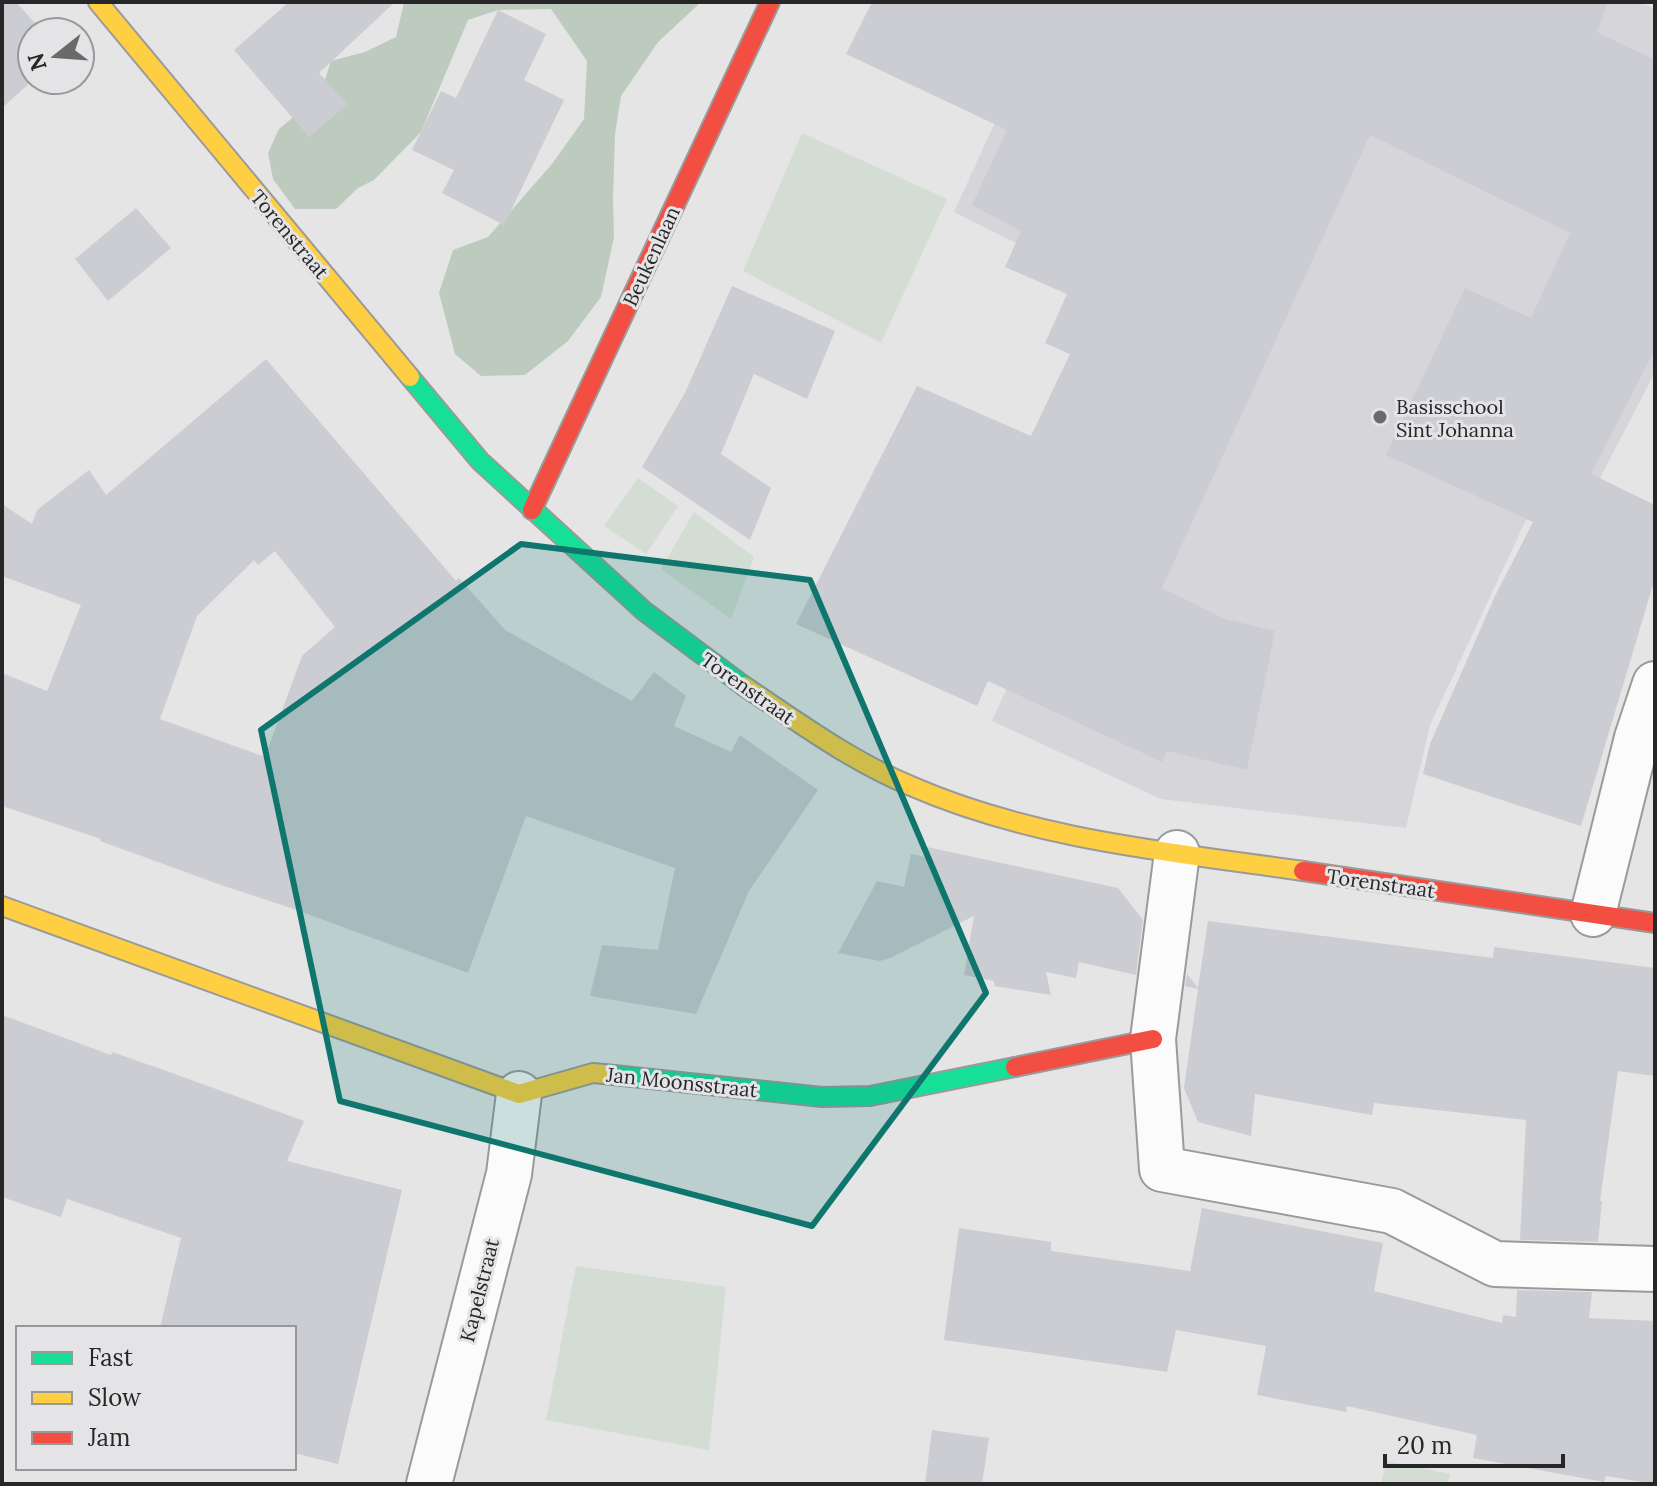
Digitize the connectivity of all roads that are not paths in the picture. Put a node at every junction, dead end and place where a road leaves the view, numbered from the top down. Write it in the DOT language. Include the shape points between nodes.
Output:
graph roads {
  1 [pos="98,2"];
  2 [pos="770,2"];
  3 [pos="532,510"];
  4 [pos="1655,684"];
  5 [pos="1177,853"];
  6 [pos="2,906"];
  7 [pos="1593,914"];
  8 [pos="1655,923"];
  9 [pos="1153,1039"];
  10 [pos="519,1094"];
  11 [pos="1655,1269"];
  12 [pos="429,1484"];
  1 -- 3 [label="street, Torenstraat" via="480,461"];
  2 -- 3 [label="street, Beukenlaan"];
  3 -- 5 [label="street, Torenstraat" via="644,611 728,676 830,744 910,786 995,817"];
  4 -- 7 [label="street"];
  5 -- 7 [label="street, Torenstraat"];
  5 -- 9 [label="street"];
  6 -- 10 [label="street"];
  7 -- 8 [label="street, Torenstraat"];
  9 -- 10 [label="street, Jan Moonsstraat" via="870,1096 822,1097 593,1073"];
  9 -- 11 [label="street" via="1162,1169 1392,1211 1495,1264"];
  10 -- 12 [label="street, Kapelstraat" via="509,1174"];
}
